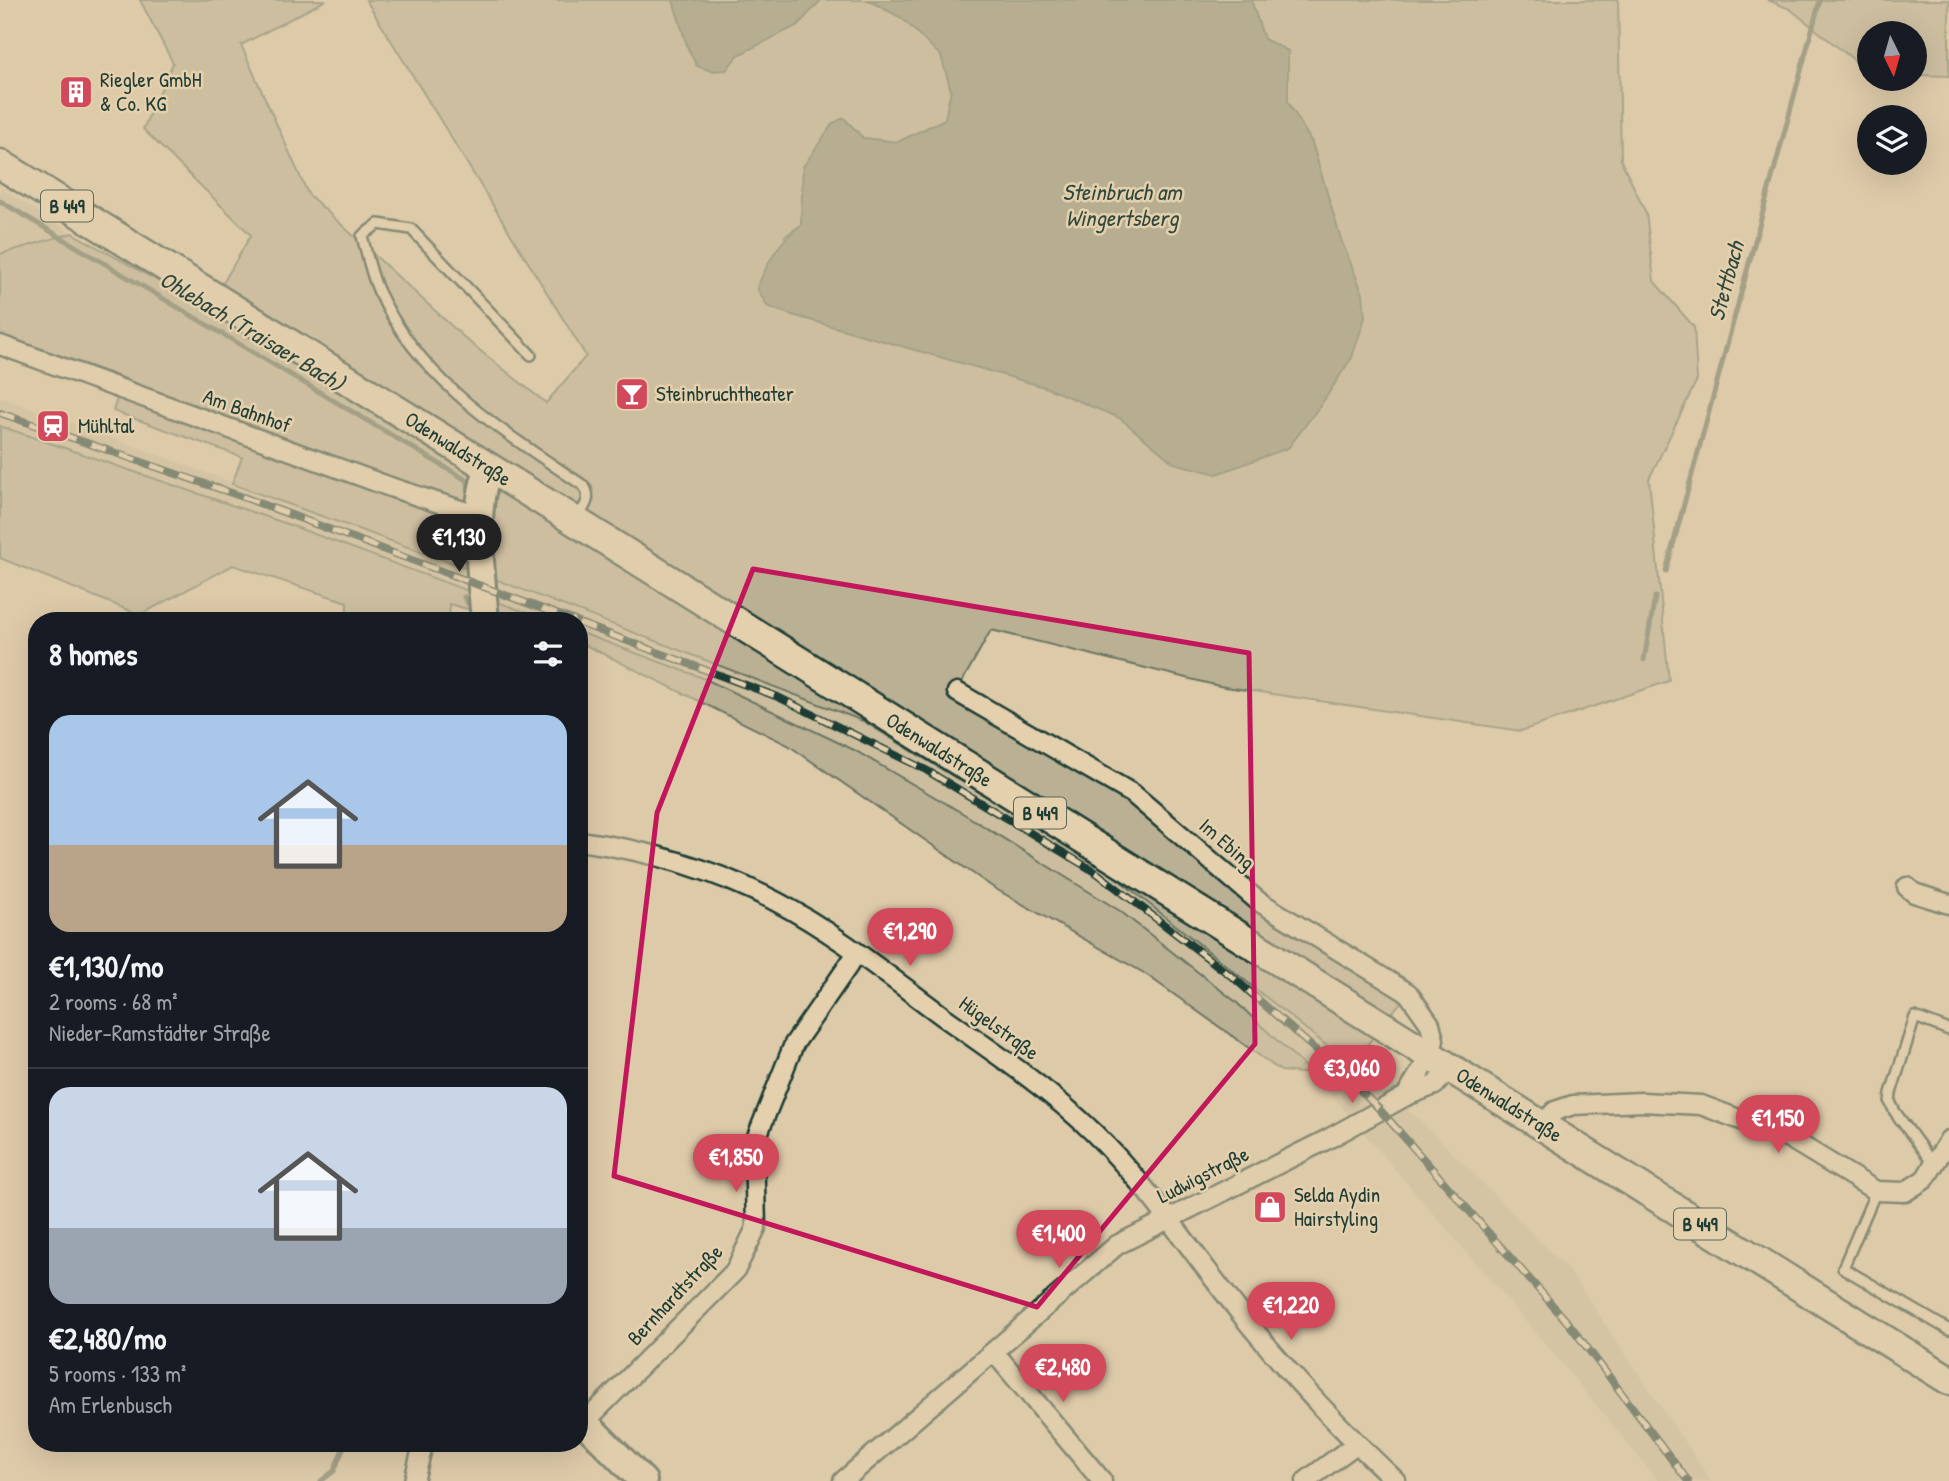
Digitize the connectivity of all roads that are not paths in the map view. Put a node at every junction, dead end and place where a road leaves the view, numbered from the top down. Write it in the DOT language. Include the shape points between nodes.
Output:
graph roads {
  1 [pos="0,164"];
  2 [pos="0,345"];
  3 [pos="530,355"];
  4 [pos="489,469"];
  5 [pos="479,516"];
  6 [pos="575,521"];
  7 [pos="484,612"];
  8 [pos="957,692"];
  9 [pos="588,842"];
  10 [pos="1907,887"];
  11 [pos="1949,904"];
  12 [pos="857,953"];
  13 [pos="1949,1030"];
  14 [pos="1440,1062"];
  15 [pos="1541,1125"];
  16 [pos="1949,1140"];
  17 [pos="1935,1166"];
  18 [pos="1876,1191"];
  19 [pos="1169,1218"];
  20 [pos="1949,1330"];
  21 [pos="993,1352"];
  22 [pos="1949,1380"];
  23 [pos="588,1414"];
  24 [pos="588,1426"];
  25 [pos="1356,1444"];
  26 [pos="421,1452"];
  27 [pos="414,1481"];
  28 [pos="643,1481"];
  29 [pos="843,1481"];
  30 [pos="1102,1481"];
  31 [pos="1306,1481"];
  32 [pos="1396,1481"];
  1 -- 4 [label="main road, Odenwaldstraße / B 449"];
  2 -- 5 [label="street, Am Bahnhof"];
  3 -- 6 [label="lane" via="411,229 378,224 362,236 379,291 408,342 433,373 489,422 588,491"];
  4 -- 5 [label="street"];
  4 -- 6 [label="main road, Odenwaldstraße / B 449"];
  5 -- 7 [label="street"];
  6 -- 14 [label="main road, Odenwaldstraße / B 449"];
  8 -- 14 [label="street, Im Ebing" via="1133,794 1258,901 1408,993 1431,1028"];
  9 -- 12 [label="street, Hügelstraße" via="716,873 778,903"];
  10 -- 11 [label="street"];
  12 -- 19 [label="street, Hügelstraße" via="1028,1077 1092,1132"];
  12 -- 23 [label="street, Bernhardtstraße" via="794,1044 754,1144 756,1228 735,1270"];
  13 -- 17 [label="lane" via="1915,1017 1891,1093 1895,1112"];
  14 -- 15 [label="main road, Odenwaldstraße / B 449"];
  14 -- 19 [label="street, Ludwigstraße" via="1435,1085"];
  15 -- 18 [label="street" via="1555,1111 1573,1105 1702,1105 1790,1138"];
  15 -- 22 [label="main road, Odenwaldstraße / B 449"];
  16 -- 17 [label="street"];
  17 -- 18 [label="street" via="1905,1192"];
  18 -- 20 [label="lane" via="1843,1268"];
  19 -- 21 [label="street, Ludwigstraße" via="1117,1245"];
  19 -- 25 [label="street, Hügelstraße" via="1253,1330"];
  21 -- 29 [label="street, Ludwigstraße"];
  21 -- 30 [label="street"];
  24 -- 28 [label="street"];
  25 -- 31 [label="street"];
  25 -- 32 [label="street, Hügelstraße"];
  26 -- 27 [label="street"];
}
